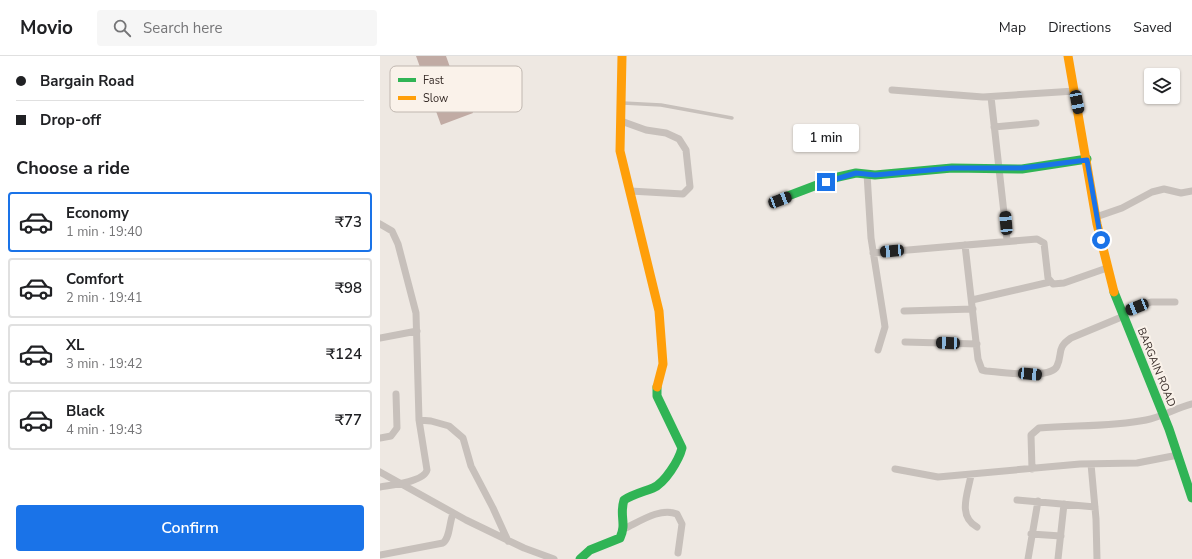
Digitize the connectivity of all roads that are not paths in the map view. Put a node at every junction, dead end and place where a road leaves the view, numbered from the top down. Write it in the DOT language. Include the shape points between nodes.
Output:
graph roads {
  1 [pos="622,56"];
  2 [pos="1068,56"];
  3 [pos="892,90"];
  4 [pos="1074,91"];
  5 [pos="990,97"];
  6 [pos="621,102"];
  7 [pos="732,118"];
  8 [pos="621,121"];
  9 [pos="1036,123"];
  10 [pos="994,127"];
  11 [pos="1087,160"];
  12 [pos="998,168"];
  13 [pos="867,174"];
  14 [pos="1192,191"];
  15 [pos="630,192"];
  16 [pos="780,200"];
  17 [pos="1096,217"];
  18 [pos="380,224"];
  19 [pos="1007,240"];
  20 [pos="965,245"];
  21 [pos="873,253"];
  22 [pos="1107,268"];
  23 [pos="1050,282"];
  24 [pos="972,300"];
  25 [pos="1175,302"];
  26 [pos="973,309"];
  27 [pos="904,311"];
  28 [pos="1124,314"];
  29 [pos="417,331"];
  30 [pos="380,338"];
  31 [pos="905,342"];
  32 [pos="977,344"];
  33 [pos="878,350"];
  34 [pos="396,394"];
  35 [pos="1192,404"];
  36 [pos="1163,414"];
  37 [pos="419,420"];
  38 [pos="380,438"];
  39 [pos="1178,455"];
  40 [pos="1091,464"];
  41 [pos="1032,468"];
  42 [pos="895,469"];
  43 [pos="380,472"];
  44 [pos="971,475"];
  45 [pos="399,484"];
  46 [pos="380,487"];
  47 [pos="1192,498"];
  48 [pos="1017,500"];
  49 [pos="1038,501"];
  50 [pos="1064,504"];
  51 [pos="1095,507"];
  52 [pos="453,514"];
  53 [pos="977,527"];
  54 [pos="624,529"];
  55 [pos="1031,534"];
  56 [pos="1061,536"];
  57 [pos="508,541"];
  58 [pos="678,553"];
  59 [pos="380,555"];
  60 [pos="554,559"];
  61 [pos="580,559"];
  62 [pos="1028,559"];
  63 [pos="1058,559"];
  64 [pos="1097,559"];
  1 -- 6 [label="street"];
  2 -- 4 [label="street, BARGAIN ROAD"];
  3 -- 5 [label="street"];
  4 -- 5 [label="street"];
  4 -- 11 [label="street, BARGAIN ROAD"];
  5 -- 10 [label="street"];
  6 -- 7 [label="lane" via="661,105"];
  6 -- 8 [label="street"];
  8 -- 15 [label="street" via="621,158"];
  8 -- 15 [label="street" via="646,130 672,135 679,139 686,150 690,187 686,192"];
  9 -- 10 [label="street"];
  10 -- 12 [label="street"];
  11 -- 12 [label="street" via="1029,168"];
  11 -- 17 [label="street, BARGAIN ROAD"];
  12 -- 13 [label="street" via="952,168"];
  12 -- 19 [label="street"];
  13 -- 16 [label="street" via="856,173 838,177"];
  13 -- 21 [label="street"];
  14 -- 17 [label="street" via="1181,193 1164,189 1152,192 1122,208"];
  15 -- 54 [label="street" via="660,321 663,364 657,384 657,396 682,448 676,465 659,485 624,500 621,510"];
  17 -- 22 [label="street, BARGAIN ROAD"];
  18 -- 29 [label="street" via="392,231 398,244 416,313"];
  19 -- 20 [label="street"];
  19 -- 23 [label="street" via="1041,240 1046,248"];
  20 -- 21 [label="street"];
  20 -- 24 [label="street"];
  21 -- 33 [label="street" via="884,320"];
  22 -- 23 [label="street" via="1058,285"];
  22 -- 28 [label="street, BARGAIN ROAD"];
  23 -- 24 [label="street"];
  24 -- 26 [label="street"];
  25 -- 28 [label="street" via="1151,302"];
  26 -- 27 [label="street"];
  26 -- 32 [label="street"];
  28 -- 32 [label="street" via="1064,343 1060,348 1056,368 1046,374 986,372 979,365"];
  28 -- 36 [label="street, BARGAIN ROAD"];
  29 -- 30 [label="street"];
  29 -- 37 [label="street"];
  31 -- 32 [label="street"];
  34 -- 38 [label="street" via="397,428 391,436"];
  35 -- 36 [label="street"];
  36 -- 39 [label="street, BARGAIN ROAD"];
  36 -- 41 [label="street" via="1137,422 1039,428 1031,434"];
  37 -- 45 [label="street" via="426,473"];
  37 -- 57 [label="street" via="440,423 461,434 471,466"];
  39 -- 40 [label="street" via="1137,463"];
  39 -- 47 [label="street, BARGAIN ROAD"];
  40 -- 41 [label="street"];
  40 -- 51 [label="street"];
  41 -- 44 [label="street"];
  42 -- 44 [label="street" via="938,477"];
  43 -- 45 [label="street"];
  44 -- 53 [label="street" via="965,513 966,519"];
  45 -- 46 [label="street"];
  45 -- 52 [label="street"];
  48 -- 49 [label="street"];
  49 -- 50 [label="street"];
  49 -- 55 [label="street"];
  50 -- 51 [label="street"];
  50 -- 56 [label="street"];
  51 -- 64 [label="street"];
  52 -- 57 [label="street"];
  52 -- 59 [label="street" via="448,526 448,537 443,544"];
  54 -- 58 [label="street" via="663,513 677,514 682,524"];
  54 -- 61 [label="street" via="620,538 590,550"];
  55 -- 56 [label="street"];
  55 -- 62 [label="street"];
  56 -- 63 [label="street"];
  57 -- 60 [label="street"];
}
